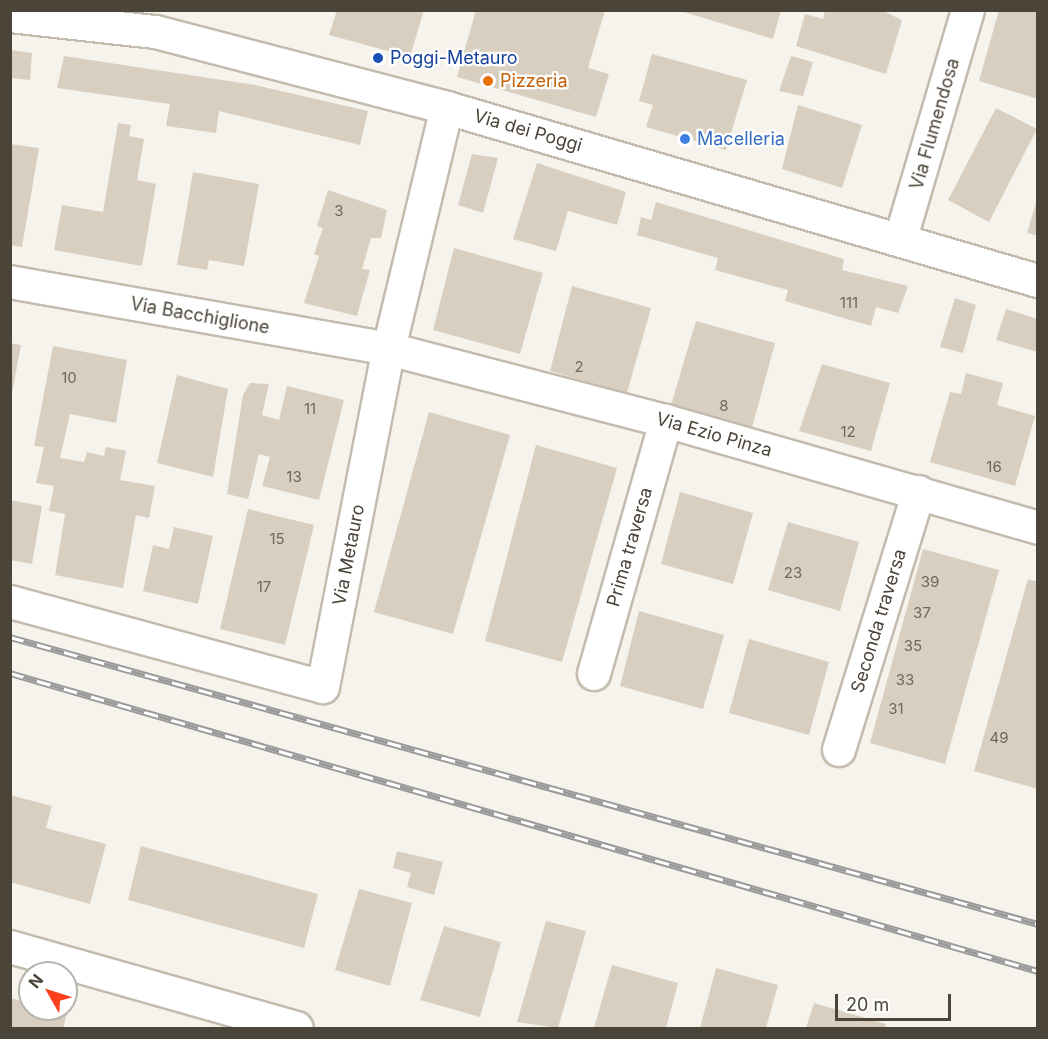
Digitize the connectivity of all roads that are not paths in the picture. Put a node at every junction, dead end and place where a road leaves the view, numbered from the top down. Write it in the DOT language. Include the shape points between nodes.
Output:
graph roads {
  1 [pos="968,10"];
  2 [pos="10,16"];
  3 [pos="447,108"];
  4 [pos="901,238"];
  5 [pos="1038,281"];
  6 [pos="10,282"];
  7 [pos="389,349"];
  8 [pos="666,421"];
  9 [pos="919,492"];
  10 [pos="1038,528"];
  11 [pos="10,602"];
  12 [pos="594,674"];
  13 [pos="838,750"];
  14 [pos="10,947"];
  15 [pos="297,1029"];
  1 -- 4 [label="street, Via Flumendosa"];
  2 -- 3 [label="street, Via dei Poggi" via="156,32"];
  3 -- 4 [label="street, Via dei Poggi"];
  3 -- 7 [label="street, Via Metauro"];
  4 -- 5 [label="street, Via dei Poggi"];
  6 -- 7 [label="street, Via Bacchiglione"];
  7 -- 8 [label="street, Via Ezio Pinza"];
  7 -- 11 [label="street, Via Metauro" via="323,687"];
  8 -- 9 [label="street, Via Ezio Pinza"];
  8 -- 12 [label="street, Prima traversa"];
  9 -- 10 [label="street, Via Ezio Pinza"];
  9 -- 13 [label="street, Seconda traversa"];
  14 -- 15 [label="street"];
}
